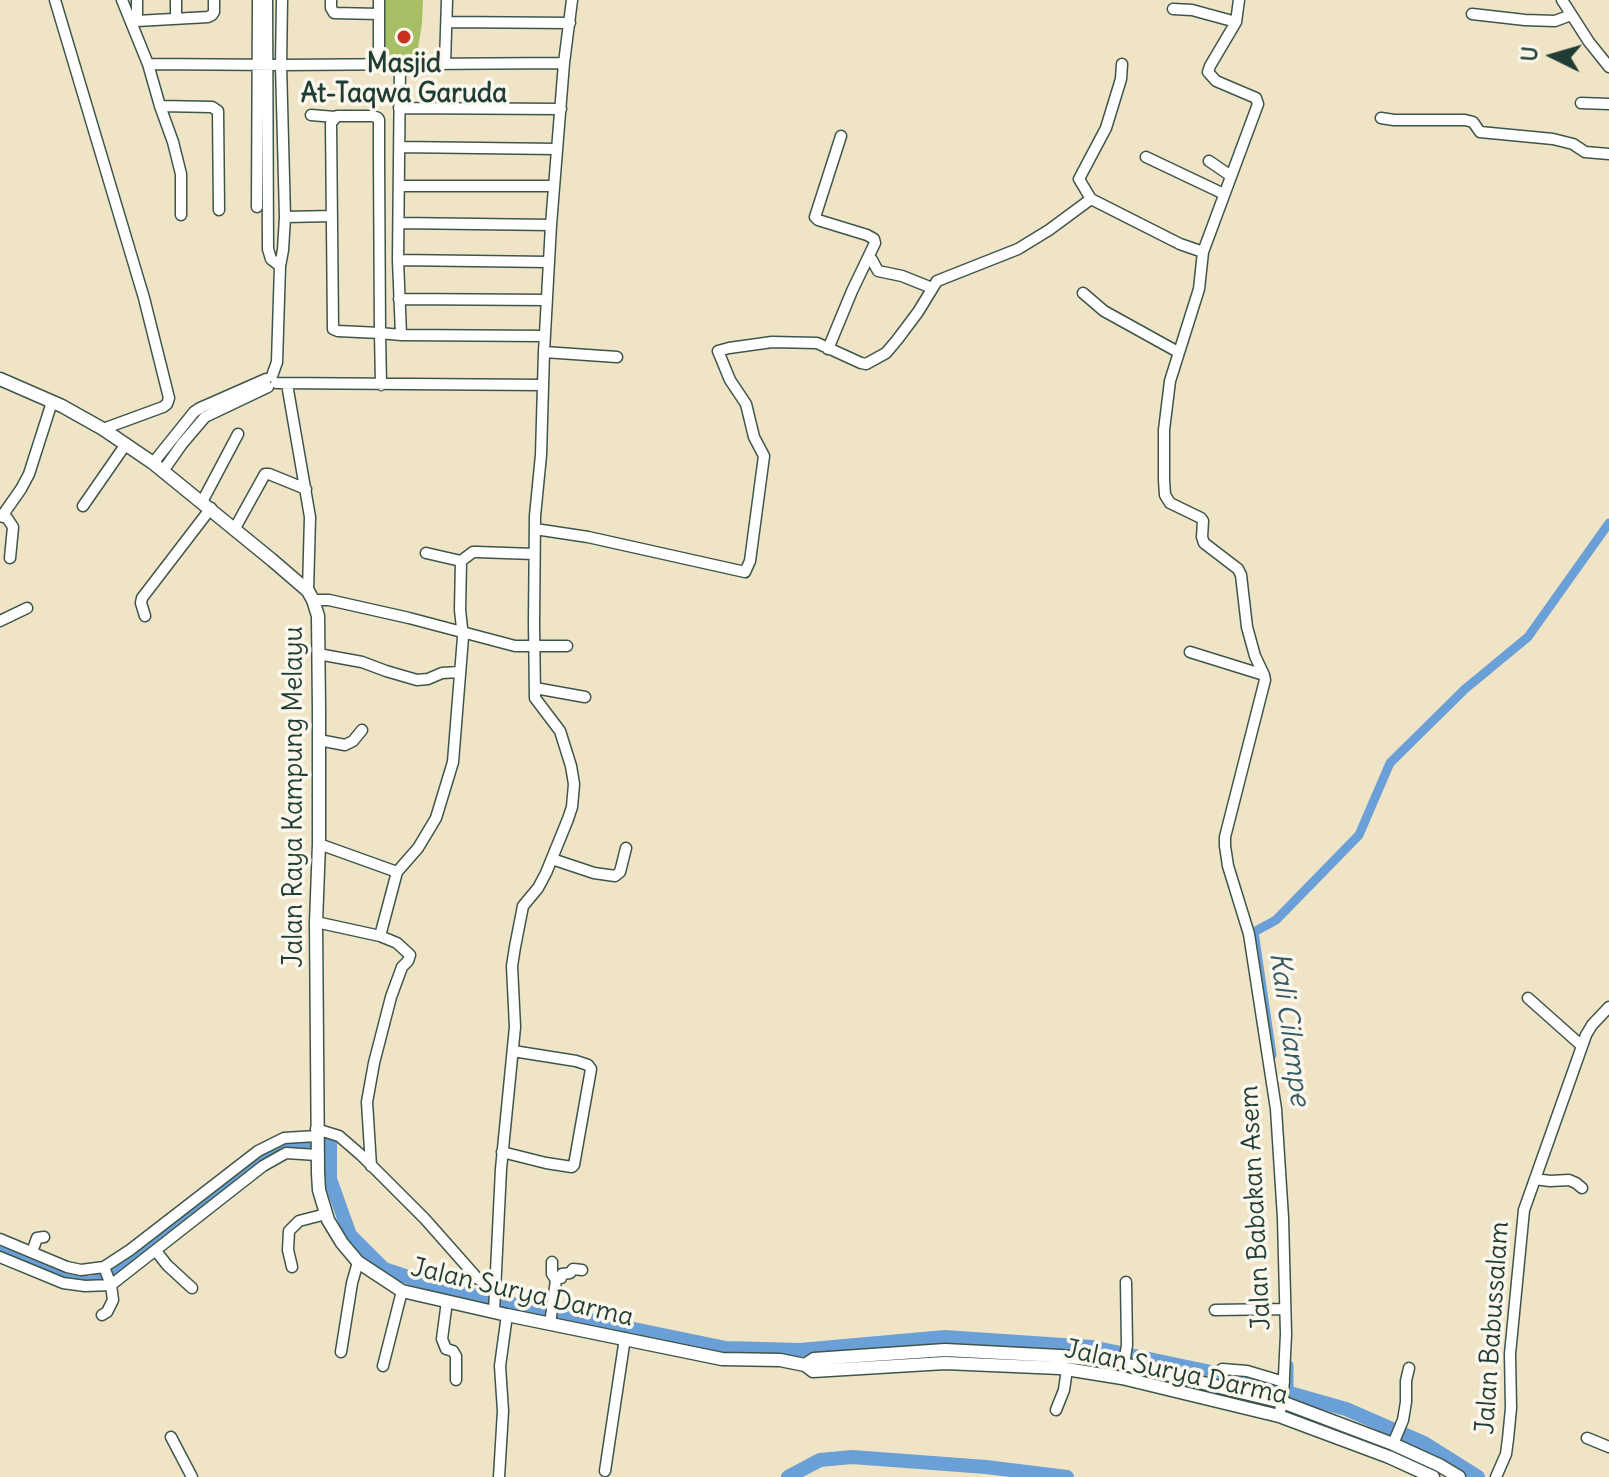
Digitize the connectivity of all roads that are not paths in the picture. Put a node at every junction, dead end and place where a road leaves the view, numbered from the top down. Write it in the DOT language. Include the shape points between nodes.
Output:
graph roads {
  1 [pos="55,0"];
  2 [pos="122,0"];
  3 [pos="137,0"];
  4 [pos="176,0"];
  5 [pos="214,0"];
  6 [pos="258,0"];
  7 [pos="267,0"];
  8 [pos="282,0"];
  9 [pos="331,0"];
  10 [pos="379,0"];
  11 [pos="447,0"];
  12 [pos="572,0"];
  13 [pos="1239,0"];
  14 [pos="1562,0"];
  15 [pos="1173,9"];
  16 [pos="379,14"];
  17 [pos="1472,14"];
  18 [pos="1571,15"];
  19 [pos="176,19"];
  20 [pos="447,22"];
  21 [pos="1236,22"];
  22 [pos="134,23"];
  23 [pos="570,23"];
  24 [pos="400,63"];
  25 [pos="445,63"];
  26 [pos="564,63"];
  27 [pos="148,64"];
  28 [pos="262,64"];
  29 [pos="379,64"];
  30 [pos="1122,64"];
  31 [pos="281,65"];
  32 [pos="1609,67"];
  33 [pos="1581,103"];
  34 [pos="1609,104"];
  35 [pos="160,106"];
  36 [pos="399,108"];
  37 [pos="561,109"];
  38 [pos="311,115"];
  39 [pos="335,117"];
  40 [pos="1381,118"];
  41 [pos="841,136"];
  42 [pos="557,149"];
  43 [pos="399,153"];
  44 [pos="1609,154"];
  45 [pos="1146,157"];
  46 [pos="379,158"];
  47 [pos="1209,161"];
  48 [pos="1231,176"];
  49 [pos="399,186"];
  50 [pos="554,186"];
  51 [pos="1224,194"];
  52 [pos="1091,199"];
  53 [pos="257,207"];
  54 [pos="219,210"];
  55 [pos="181,215"];
  56 [pos="332,216"];
  57 [pos="285,217"];
  58 [pos="399,223"];
  59 [pos="551,225"];
  60 [pos="1203,252"];
  61 [pos="869,258"];
  62 [pos="398,260"];
  63 [pos="549,262"];
  64 [pos="280,266"];
  65 [pos="932,288"];
  66 [pos="1083,293"];
  67 [pos="399,299"];
  68 [pos="547,300"];
  69 [pos="380,333"];
  70 [pos="401,335"];
  71 [pos="545,336"];
  72 [pos="828,349"];
  73 [pos="544,352"];
  74 [pos="1178,352"];
  75 [pos="617,357"];
  76 [pos="0,379"];
  77 [pos="274,382"];
  78 [pos="381,385"];
  79 [pos="543,385"];
  80 [pos="52,402"];
  81 [pos="103,429"];
  82 [pos="238,434"];
  83 [pos="126,444"];
  84 [pos="158,467"];
  85 [pos="306,489"];
  86 [pos="206,505"];
  87 [pos="83,506"];
  88 [pos="1,516"];
  89 [pos="235,528"];
  90 [pos="535,529"];
  91 [pos="426,553"];
  92 [pos="534,554"];
  93 [pos="10,558"];
  94 [pos="461,561"];
  95 [pos="311,596"];
  96 [pos="27,608"];
  97 [pos="145,616"];
  98 [pos="0,621"];
  99 [pos="462,632"];
  100 [pos="567,646"];
  101 [pos="536,647"];
  102 [pos="1190,652"];
  103 [pos="318,654"];
  104 [pos="459,672"];
  105 [pos="1264,675"];
  106 [pos="535,688"];
  107 [pos="585,697"];
  108 [pos="362,730"];
  109 [pos="319,740"];
  110 [pos="319,844"];
  111 [pos="626,848"];
  112 [pos="552,859"];
  113 [pos="397,872"];
  114 [pos="316,922"];
  115 [pos="380,936"];
  116 [pos="1528,998"];
  117 [pos="1609,1007"];
  118 [pos="1582,1046"];
  119 [pos="513,1051"];
  120 [pos="316,1142"];
  121 [pos="502,1152"];
  122 [pos="371,1166"];
  123 [pos="1535,1179"];
  124 [pos="1582,1188"];
  125 [pos="326,1214"];
  126 [pos="44,1237"];
  127 [pos="0,1239"];
  128 [pos="156,1251"];
  129 [pos="32,1252"];
  130 [pos="0,1257"];
  131 [pos="358,1262"];
  132 [pos="552,1262"];
  133 [pos="292,1267"];
  134 [pos="582,1270"];
  135 [pos="107,1276"];
  136 [pos="555,1278"];
  137 [pos="1126,1282"];
  138 [pos="192,1288"];
  139 [pos="402,1291"];
  140 [pos="496,1291"];
  141 [pos="447,1301"];
  142 [pos="1284,1309"];
  143 [pos="1215,1310"];
  144 [pos="498,1312"];
  145 [pos="102,1315"];
  146 [pos="551,1317"];
  147 [pos="625,1338"];
  148 [pos="341,1352"];
  149 [pos="1124,1362"];
  150 [pos="805,1365"];
  151 [pos="383,1366"];
  152 [pos="1409,1368"];
  153 [pos="1067,1369"];
  154 [pos="1229,1377"];
  155 [pos="456,1380"];
  156 [pos="1284,1382"];
  157 [pos="1283,1400"];
  158 [pos="1056,1410"];
  159 [pos="1279,1416"];
  160 [pos="171,1437"];
  161 [pos="1587,1438"];
  162 [pos="1394,1443"];
  163 [pos="1609,1447"];
  164 [pos="605,1471"];
  165 [pos="192,1477"];
  166 [pos="499,1477"];
  167 [pos="1433,1477"];
  168 [pos="1459,1477"];
  169 [pos="1496,1477"];
  1 -- 81 [label="street" via="169,398 163,407"];
  2 -- 22 [label="street"];
  3 -- 22 [label="street"];
  4 -- 19 [label="street"];
  5 -- 19 [label="street" via="212,15"];
  6 -- 28 [label="street"];
  7 -- 28 [label="street"];
  8 -- 31 [label="street"];
  9 -- 16 [label="street" via="334,13"];
  10 -- 16 [label="street"];
  11 -- 20 [label="street"];
  12 -- 23 [label="street"];
  13 -- 21 [label="street"];
  14 -- 18 [label="street"];
  15 -- 21 [label="street"];
  16 -- 29 [label="street"];
  17 -- 18 [label="street" via="1555,21"];
  18 -- 32 [label="street"];
  19 -- 22 [label="street"];
  20 -- 23 [label="street"];
  20 -- 25 [label="street"];
  21 -- 48 [label="street" via="1208,72 1258,101"];
  22 -- 27 [label="street"];
  23 -- 26 [label="street"];
  24 -- 25 [label="street"];
  24 -- 29 [label="street"];
  24 -- 36 [label="street"];
  25 -- 26 [label="street"];
  26 -- 37 [label="street"];
  27 -- 28 [label="street"];
  27 -- 35 [label="street"];
  28 -- 31 [label="street"];
  28 -- 53 [label="street"];
  28 -- 64 [label="street" via="268,249"];
  29 -- 31 [label="street"];
  30 -- 52 [label="street" via="1106,128 1079,179"];
  31 -- 57 [label="street"];
  33 -- 34 [label="street"];
  35 -- 54 [label="street" via="218,111"];
  35 -- 55 [label="street" via="179,162"];
  36 -- 37 [label="street"];
  36 -- 43 [label="street"];
  37 -- 42 [label="street"];
  38 -- 39 [label="street"];
  39 -- 46 [label="street" via="378,118"];
  39 -- 56 [label="street"];
  40 -- 44 [label="street" via="1465,120 1480,132 1553,139 1585,152"];
  41 -- 61 [label="street" via="815,217 872,237"];
  42 -- 43 [label="street"];
  42 -- 50 [label="street"];
  43 -- 46 [label="street"];
  43 -- 49 [label="street"];
  45 -- 51 [label="street"];
  46 -- 69 [label="street"];
  47 -- 48 [label="street"];
  48 -- 51 [label="street"];
  49 -- 50 [label="street"];
  49 -- 58 [label="street"];
  50 -- 59 [label="street"];
  51 -- 60 [label="street"];
  52 -- 60 [label="street"];
  52 -- 65 [label="street" via="1018,249 937,281"];
  56 -- 57 [label="street"];
  56 -- 69 [label="street" via="332,327"];
  57 -- 64 [label="street"];
  58 -- 59 [label="street"];
  58 -- 62 [label="street"];
  59 -- 63 [label="street"];
  60 -- 74 [label="street" via="1199,289"];
  61 -- 65 [label="street" via="878,271"];
  61 -- 72 [label="street"];
  62 -- 63 [label="street"];
  62 -- 67 [label="street"];
  63 -- 68 [label="street"];
  64 -- 77 [label="street"];
  65 -- 72 [label="street" via="897,340 876,359 861,363"];
  66 -- 74 [label="street" via="1104,311"];
  67 -- 68 [label="street"];
  67 -- 70 [label="street"];
  68 -- 71 [label="street"];
  69 -- 70 [label="street"];
  69 -- 78 [label="street"];
  70 -- 71 [label="street"];
  71 -- 73 [label="street"];
  72 -- 90 [label="street" via="817,343 772,342 718,351 746,404 764,456 745,572"];
  73 -- 75 [label="street"];
  73 -- 79 [label="street"];
  74 -- 105 [label="street" via="1166,406 1165,495 1170,503 1201,518 1204,543 1238,569 1250,639"];
  76 -- 80 [label="main road, Jalan Raya Kampung Melayu"];
  77 -- 78 [label="street"];
  77 -- 84 [label="street" via="205,417"];
  77 -- 85 [label="street"];
  78 -- 79 [label="street"];
  79 -- 90 [label="street"];
  80 -- 81 [label="main road, Jalan Raya Kampung Melayu"];
  80 -- 88 [label="street" via="29,474"];
  81 -- 83 [label="main road, Jalan Raya Kampung Melayu"];
  82 -- 86 [label="street"];
  83 -- 84 [label="main road, Jalan Raya Kampung Melayu"];
  83 -- 87 [label="street"];
  84 -- 86 [label="main road, Jalan Raya Kampung Melayu"];
  85 -- 89 [label="street" via="265,474"];
  85 -- 95 [label="street"];
  86 -- 89 [label="main road, Jalan Raya Kampung Melayu"];
  86 -- 97 [label="street" via="142,598"];
  88 -- 93 [label="street" via="13,527"];
  89 -- 95 [label="main road, Jalan Raya Kampung Melayu"];
  90 -- 92 [label="street"];
  91 -- 94 [label="street"];
  92 -- 94 [label="street" via="473,552"];
  92 -- 101 [label="street"];
  94 -- 99 [label="street"];
  95 -- 99 [label="street"];
  95 -- 103 [label="main road, Jalan Raya Kampung Melayu" via="318,616"];
  96 -- 98 [label="street"];
  99 -- 101 [label="street"];
  99 -- 104 [label="street"];
  100 -- 101 [label="street"];
  101 -- 106 [label="street"];
  102 -- 105 [label="street"];
  103 -- 104 [label="street" via="417,680"];
  103 -- 109 [label="main road, Jalan Raya Kampung Melayu"];
  104 -- 113 [label="street" via="453,762 440,806 418,848"];
  105 -- 142 [label="street, Jalan Babakan Asem" via="1225,846 1249,934 1276,1109"];
  106 -- 107 [label="street"];
  106 -- 112 [label="street" via="537,701 560,731 574,784 572,807"];
  108 -- 109 [label="street" via="345,745"];
  109 -- 110 [label="main road, Jalan Raya Kampung Melayu"];
  110 -- 113 [label="street"];
  110 -- 114 [label="main road, Jalan Raya Kampung Melayu"];
  111 -- 112 [label="street" via="615,876"];
  112 -- 119 [label="street" via="523,906 518,928 512,966"];
  113 -- 115 [label="street"];
  114 -- 115 [label="street"];
  114 -- 120 [label="main road, Jalan Raya Kampung Melayu"];
  115 -- 122 [label="street" via="410,955 391,997 374,1063 367,1102"];
  116 -- 118 [label="street"];
  117 -- 118 [label="street, Jalan Babussalam"];
  118 -- 123 [label="street, Jalan Babussalam"];
  119 -- 121 [label="street"];
  119 -- 121 [label="street" via="576,1061 591,1069 572,1167"];
  120 -- 122 [label="street" via="339,1136"];
  120 -- 125 [label="main road, Jalan Surya Darma"];
  120 -- 128 [label="street" via="263,1166"];
  120 -- 135 [label="street" via="284,1138 258,1151 130,1250"];
  121 -- 140 [label="street"];
  122 -- 140 [label="street" via="478,1279"];
  123 -- 124 [label="street" via="1569,1180"];
  123 -- 169 [label="street, Jalan Babussalam" via="1522,1220 1508,1439"];
  125 -- 131 [label="main road, Jalan Surya Darma"];
  125 -- 133 [label="street" via="299,1221 289,1231"];
  126 -- 129 [label="street" via="37,1238"];
  127 -- 129 [label="street"];
  128 -- 135 [label="street"];
  128 -- 138 [label="street"];
  129 -- 135 [label="street"];
  130 -- 135 [label="street" via="63,1283 85,1286"];
  131 -- 139 [label="main road, Jalan Surya Darma"];
  131 -- 148 [label="street"];
  132 -- 136 [label="street"];
  134 -- 136 [label="street"];
  135 -- 145 [label="street" via="113,1300"];
  136 -- 146 [label="street"];
  137 -- 149 [label="street"];
  139 -- 141 [label="main road, Jalan Surya Darma"];
  139 -- 151 [label="street"];
  140 -- 144 [label="street"];
  141 -- 144 [label="main road, Jalan Surya Darma"];
  141 -- 155 [label="street" via="442,1339 456,1356"];
  142 -- 143 [label="street"];
  142 -- 156 [label="street, Jalan Babakan Asem"];
  144 -- 146 [label="main road, Jalan Surya Darma"];
  144 -- 166 [label="street" via="503,1411"];
  146 -- 147 [label="main road, Jalan Surya Darma"];
  147 -- 150 [label="main road, Jalan Surya Darma" via="722,1359"];
  147 -- 164 [label="street"];
  149 -- 150 [label="main road, Jalan Surya Darma" via="945,1350 814,1359"];
  149 -- 154 [label="main road, Jalan Surya Darma"];
  150 -- 153 [label="main road, Jalan Surya Darma" via="813,1371 945,1363"];
  152 -- 162 [label="street" via="1405,1409"];
  153 -- 158 [label="street"];
  153 -- 159 [label="main road, Jalan Surya Darma"];
  154 -- 156 [label="street" via="1247,1371"];
  154 -- 157 [label="main road, Jalan Surya Darma"];
  156 -- 157 [label="street, Jalan Babakan Asem"];
  157 -- 159 [label="street, Jalan Babakan Asem"];
  157 -- 162 [label="main road, Jalan Surya Darma"];
  159 -- 167 [label="main road, Jalan Surya Darma"];
  160 -- 165 [label="street"];
  161 -- 163 [label="street"];
  162 -- 168 [label="main road, Jalan Surya Darma"];
}
